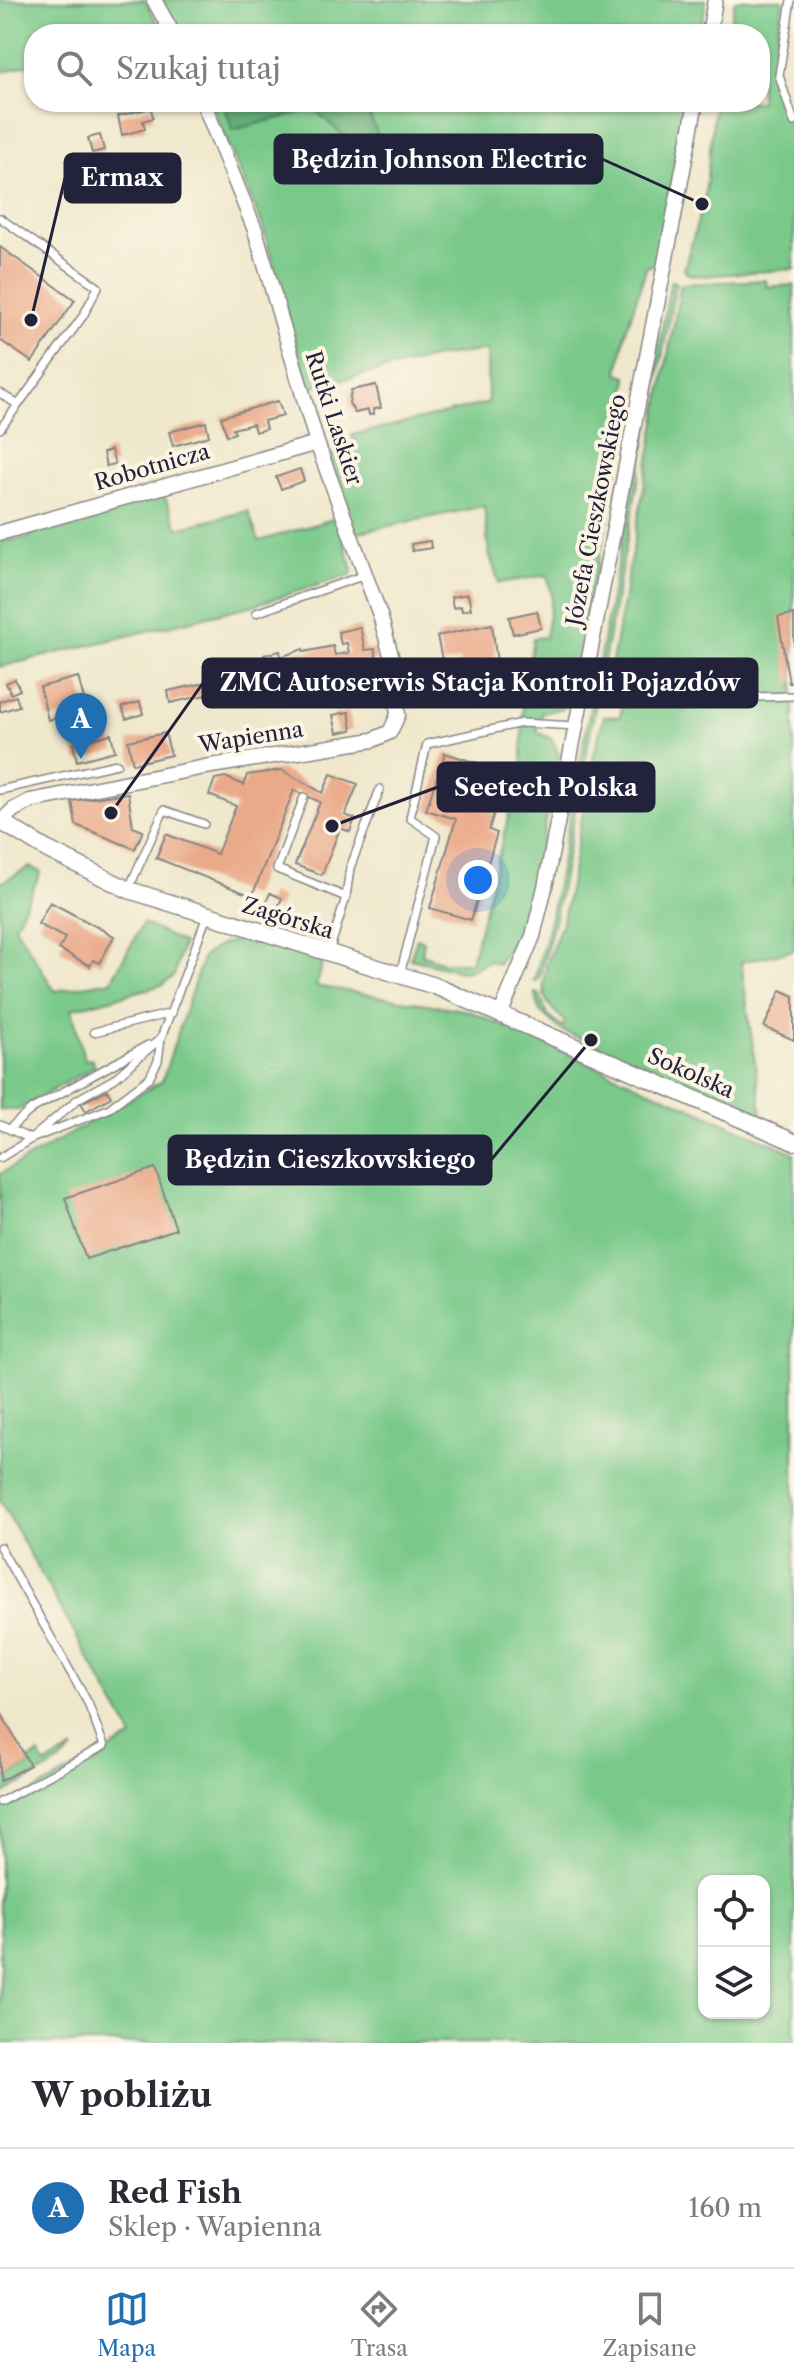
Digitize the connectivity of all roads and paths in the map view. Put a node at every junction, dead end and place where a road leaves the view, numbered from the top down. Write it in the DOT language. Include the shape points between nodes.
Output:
graph roads {
  1 [pos="154,0"];
  2 [pos="715,0"];
  3 [pos="791,0"];
  4 [pos="167,24"];
  5 [pos="711,24"];
  6 [pos="794,41"];
  7 [pos="783,45"];
  8 [pos="207,112"];
  9 [pos="694,112"];
  10 [pos="794,122"];
  11 [pos="0,218"];
  12 [pos="0,393"];
  13 [pos="18,405"];
  14 [pos="0,429"];
  15 [pos="317,443"];
  16 [pos="0,533"];
  17 [pos="365,575"];
  18 [pos="256,613"];
  19 [pos="794,696"];
  20 [pos="581,701"];
  21 [pos="576,726"];
  22 [pos="373,740"];
  23 [pos="117,764"];
  24 [pos="380,789"];
  25 [pos="0,790"];
  26 [pos="304,797"];
  27 [pos="1,821"];
  28 [pos="204,824"];
  29 [pos="129,890"];
  30 [pos="346,897"];
  31 [pos="207,916"];
  32 [pos="329,954"];
  33 [pos="400,974"];
  34 [pos="172,1013"];
  35 [pos="500,1015"];
  36 [pos="94,1032"];
  37 [pos="161,1038"];
  38 [pos="569,1043"];
  39 [pos="0,1125"];
  40 [pos="9,1129"];
  41 [pos="31,1139"];
  42 [pos="794,1142"];
  43 [pos="0,1158"];
  44 [pos="0,1547"];
  45 [pos="0,1802"];
  1 -- 4 [label="street"];
  2 -- 5 [label="street"];
  3 -- 7 [label="lane"];
  6 -- 7 [label="lane"];
  7 -- 10 [label="lane" via="779,75"];
  8 -- 15 [label="street, Rutki Laskier" via="255,230"];
  9 -- 20 [label="street, Józefa Cieszkowskiego"];
  11 -- 13 [label="lane" via="98,287"];
  12 -- 13 [label="lane"];
  13 -- 14 [label="lane"];
  15 -- 16 [label="street, Robotnicza"];
  15 -- 17 [label="street, Rutki Laskier"];
  17 -- 18 [label="lane"];
  17 -- 22 [label="street, Rutki Laskier" via="392,659 398,715 390,732"];
  19 -- 20 [label="lane"];
  20 -- 21 [label="street, Józefa Cieszkowskiego"];
  21 -- 33 [label="lane" via="522,723 427,744 410,818 436,836"];
  21 -- 35 [label="street, Józefa Cieszkowskiego" via="533,936"];
  22 -- 27 [label="street, Wapienna" via="30,801"];
  23 -- 25 [label="lane"];
  24 -- 30 [label="lane" via="350,868"];
  26 -- 30 [label="lane" via="277,869"];
  27 -- 29 [label="street, Zagórska"];
  28 -- 29 [label="lane" via="164,810"];
  29 -- 31 [label="street, Zagórska"];
  30 -- 32 [label="lane"];
  31 -- 32 [label="street, Zagórska"];
  31 -- 34 [label="lane"];
  32 -- 33 [label="street, Zagórska"];
  33 -- 35 [label="street, Zagórska"];
  34 -- 36 [label="lane"];
  34 -- 37 [label="lane"];
  35 -- 38 [label="street, Zagórska"];
  37 -- 40 [label="lane" via="32,1109"];
  37 -- 41 [label="lane"];
  37 -- 41 [label="lane" via="149,1078 108,1109"];
  38 -- 42 [label="street, Sokolska"];
  39 -- 40 [label="lane"];
  40 -- 41 [label="lane"];
  41 -- 43 [label="lane"];
  44 -- 45 [label="lane" via="88,1703 104,1746"];
}
